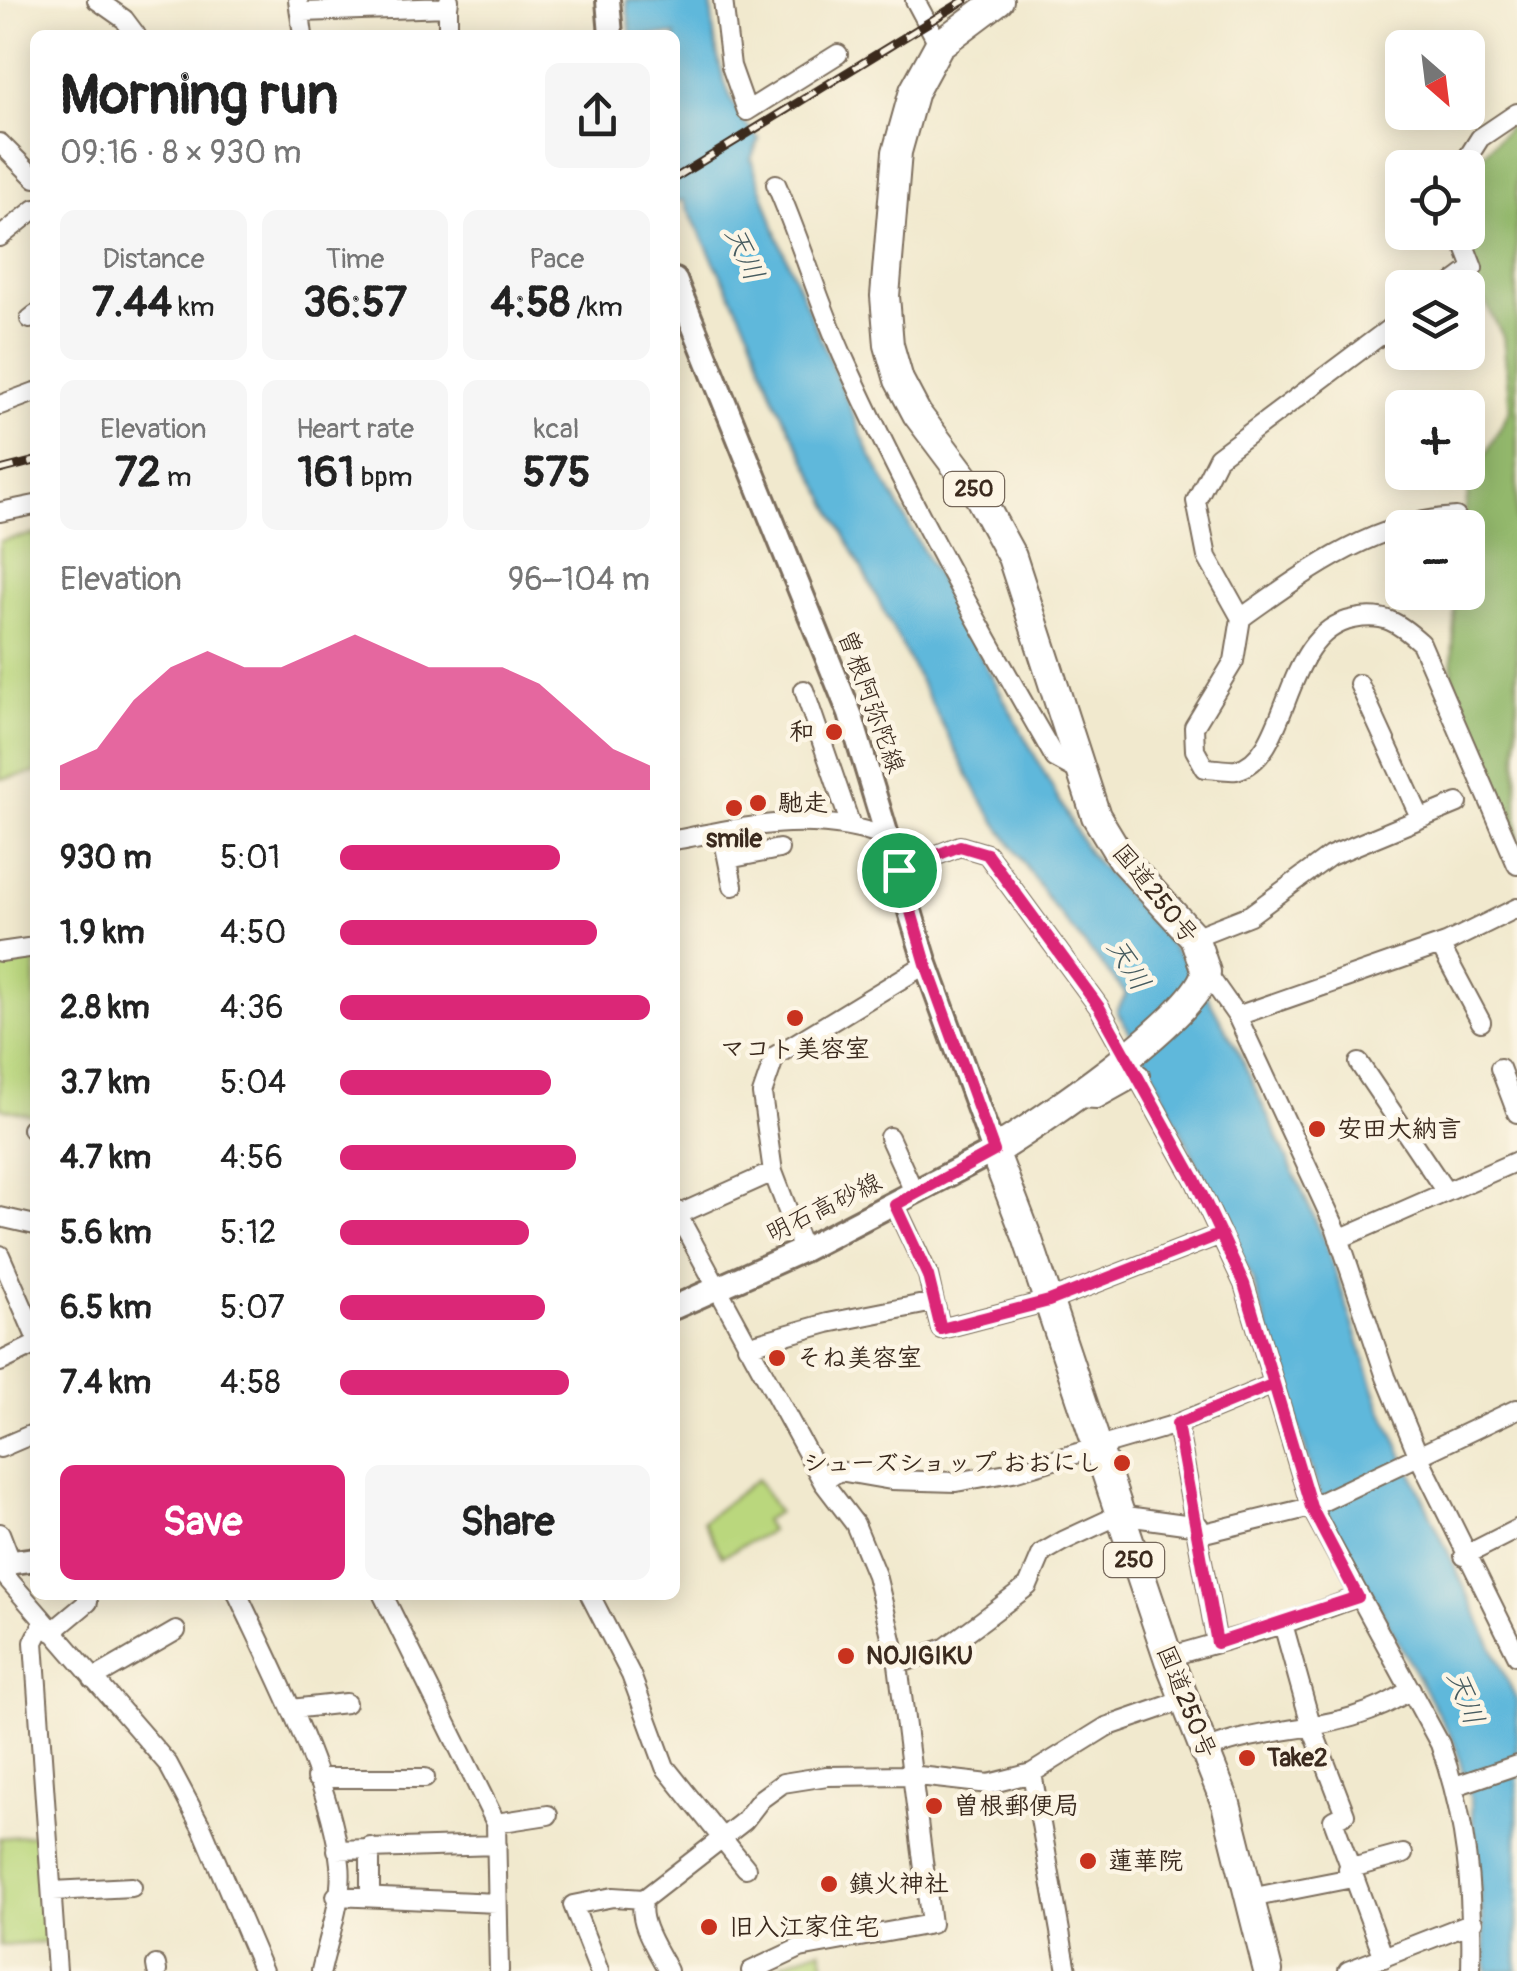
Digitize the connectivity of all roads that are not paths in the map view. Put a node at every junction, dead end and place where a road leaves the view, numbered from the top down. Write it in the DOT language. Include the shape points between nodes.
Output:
graph roads {
  1 [pos="96,0"];
  2 [pos="608,0"];
  3 [pos="723,0"];
  4 [pos="914,0"];
  5 [pos="998,0"];
  6 [pos="448,4"];
  7 [pos="300,6"];
  8 [pos="132,30"];
  9 [pos="448,30"];
  10 [pos="611,30"];
  11 [pos="939,45"];
  12 [pos="838,54"];
  13 [pos="1517,114"];
  14 [pos="0,143"];
  15 [pos="1472,150"];
  16 [pos="30,173"];
  17 [pos="776,184"];
  18 [pos="30,213"];
  19 [pos="0,237"];
  20 [pos="680,297"];
  21 [pos="1385,332"];
  22 [pos="30,394"];
  23 [pos="0,405"];
  24 [pos="30,506"];
  25 [pos="0,512"];
  26 [pos="1385,536"];
  27 [pos="1241,618"];
  28 [pos="1359,684"];
  29 [pos="804,690"];
  30 [pos="1079,771"];
  31 [pos="1458,803"];
  32 [pos="1420,817"];
  33 [pos="850,826"];
  34 [pos="722,831"];
  35 [pos="890,838"];
  36 [pos="680,839"];
  37 [pos="779,849"];
  38 [pos="728,860"];
  39 [pos="1517,865"];
  40 [pos="899,870"];
  41 [pos="733,886"];
  42 [pos="1517,908"];
  43 [pos="1194,937"];
  44 [pos="1440,945"];
  45 [pos="30,948"];
  46 [pos="0,952"];
  47 [pos="926,964"];
  48 [pos="1205,976"];
  49 [pos="1237,1016"];
  50 [pos="1481,1022"];
  51 [pos="1133,1060"];
  52 [pos="1359,1063"];
  53 [pos="1500,1068"];
  54 [pos="1517,1114"];
  55 [pos="889,1137"];
  56 [pos="994,1151"];
  57 [pos="1517,1160"];
  58 [pos="773,1172"];
  59 [pos="1446,1192"];
  60 [pos="905,1199"];
  61 [pos="680,1212"];
  62 [pos="0,1218"];
  63 [pos="680,1222"];
  64 [pos="30,1224"];
  65 [pos="1221,1234"];
  66 [pos="1339,1238"];
  67 [pos="803,1250"];
  68 [pos="0,1255"];
  69 [pos="716,1289"];
  70 [pos="1049,1301"];
  71 [pos="934,1302"];
  72 [pos="680,1305"];
  73 [pos="30,1324"];
  74 [pos="748,1346"];
  75 [pos="30,1347"];
  76 [pos="0,1362"];
  77 [pos="1274,1384"];
  78 [pos="1517,1409"];
  79 [pos="1177,1424"];
  80 [pos="30,1435"];
  81 [pos="0,1448"];
  82 [pos="1097,1448"];
  83 [pos="1419,1457"];
  84 [pos="824,1482"];
  85 [pos="1311,1507"];
  86 [pos="1119,1516"];
  87 [pos="1517,1529"];
  88 [pos="1200,1530"];
  89 [pos="0,1533"];
  90 [pos="1464,1556"];
  91 [pos="12,1564"];
  92 [pos="30,1596"];
  93 [pos="1358,1597"];
  94 [pos="33,1600"];
  95 [pos="240,1600"];
  96 [pos="386,1600"];
  97 [pos="593,1600"];
  98 [pos="88,1602"];
  99 [pos="1283,1624"];
  100 [pos="48,1627"];
  101 [pos="176,1630"];
  102 [pos="1217,1643"];
  103 [pos="1517,1654"];
  104 [pos="1168,1657"];
  105 [pos="898,1664"];
  106 [pos="94,1680"];
  107 [pos="1410,1689"];
  108 [pos="1184,1700"];
  109 [pos="346,1703"];
  110 [pos="291,1709"];
  111 [pos="1312,1728"];
  112 [pos="1206,1750"];
  113 [pos="1517,1765"];
  114 [pos="1032,1773"];
  115 [pos="910,1775"];
  116 [pos="316,1778"];
  117 [pos="425,1778"];
  118 [pos="1455,1786"];
  119 [pos="548,1814"];
  120 [pos="496,1823"];
  121 [pos="722,1839"];
  122 [pos="497,1845"];
  123 [pos="370,1847"];
  124 [pos="337,1850"];
  125 [pos="1403,1854"];
  126 [pos="746,1868"];
  127 [pos="1350,1873"];
  128 [pos="132,1887"];
  129 [pos="53,1891"];
  130 [pos="336,1896"];
  131 [pos="370,1897"];
  132 [pos="1250,1898"];
  133 [pos="644,1899"];
  134 [pos="498,1903"];
  135 [pos="1473,1922"];
  136 [pos="1384,1958"];
  137 [pos="57,1971"];
  138 [pos="264,1971"];
  139 [pos="322,1971"];
  140 [pos="499,1971"];
  141 [pos="599,1971"];
  142 [pos="668,1971"];
  143 [pos="751,1971"];
  144 [pos="1067,1971"];
  145 [pos="1268,1971"];
  146 [pos="1348,1971"];
  147 [pos="1472,1971"];
  1 -- 8 [label="street"];
  2 -- 10 [label="main road"];
  3 -- 12 [label="street" via="732,66 747,112"];
  4 -- 11 [label="street"];
  5 -- 11 [label="highway, 国道250号 / 250"];
  6 -- 7 [label="street"];
  6 -- 9 [label="street"];
  11 -- 30 [label="highway, 国道250号 / 250" via="914,90 898,152 885,296 889,345 917,414 980,498 1012,557"];
  13 -- 15 [label="street"];
  14 -- 16 [label="street"];
  17 -- 30 [label="street" via="844,360 944,559 1055,758"];
  18 -- 19 [label="street"];
  20 -- 35 [label="main road, 曽根阿弥陀線" via="850,714"];
  21 -- 27 [label="street" via="1218,457 1196,501 1196,519 1207,557"];
  22 -- 23 [label="street"];
  24 -- 25 [label="street"];
  26 -- 27 [label="street" via="1321,562"];
  27 -- 39 [label="street" via="1234,661 1194,727 1205,768 1236,770 1253,759 1324,631 1346,620 1395,620 1421,643"];
  28 -- 32 [label="street"];
  29 -- 33 [label="street"];
  30 -- 43 [label="highway, 国道250号 / 250" via="1122,859"];
  31 -- 32 [label="street"];
  32 -- 43 [label="street" via="1330,856 1250,916"];
  33 -- 34 [label="street" via="780,820"];
  33 -- 35 [label="street"];
  34 -- 36 [label="street"];
  34 -- 38 [label="street"];
  35 -- 40 [label="main road, 曽根阿弥陀線"];
  37 -- 38 [label="street"];
  38 -- 41 [label="street"];
  40 -- 47 [label="main road, 曽根阿弥陀線"];
  40 -- 51 [label="street" via="960,846 987,854"];
  42 -- 44 [label="street"];
  43 -- 48 [label="highway, 国道250号 / 250"];
  44 -- 49 [label="street"];
  44 -- 50 [label="street"];
  45 -- 46 [label="street"];
  47 -- 56 [label="main road, 曽根阿弥陀線"];
  47 -- 58 [label="street" via="775,1056 762,1094"];
  48 -- 49 [label="street"];
  48 -- 51 [label="highway"];
  49 -- 66 [label="street"];
  51 -- 56 [label="highway"];
  51 -- 65 [label="street"];
  52 -- 59 [label="street"];
  53 -- 54 [label="street"];
  55 -- 60 [label="street"];
  56 -- 60 [label="main road, 明石高砂線"];
  56 -- 70 [label="highway, 国道250号 / 250"];
  57 -- 59 [label="street"];
  58 -- 61 [label="street"];
  58 -- 67 [label="street"];
  59 -- 66 [label="street"];
  60 -- 67 [label="main road, 明石高砂線"];
  60 -- 71 [label="street"];
  62 -- 64 [label="street"];
  63 -- 69 [label="street"];
  65 -- 70 [label="street"];
  65 -- 77 [label="street" via="1244,1284"];
  66 -- 83 [label="street"];
  67 -- 69 [label="main road, 明石高砂線"];
  68 -- 73 [label="street"];
  69 -- 72 [label="main road, 明石高砂線"];
  69 -- 74 [label="street"];
  70 -- 71 [label="street" via="941,1329"];
  70 -- 82 [label="highway, 国道250号 / 250"];
  71 -- 74 [label="street"];
  74 -- 84 [label="street"];
  75 -- 76 [label="street"];
  77 -- 79 [label="street"];
  77 -- 85 [label="street"];
  78 -- 83 [label="street"];
  79 -- 82 [label="street"];
  79 -- 88 [label="street"];
  80 -- 81 [label="street"];
  82 -- 84 [label="street" via="956,1482 839,1470"];
  82 -- 86 [label="highway, 国道250号 / 250"];
  83 -- 85 [label="street"];
  83 -- 90 [label="street"];
  84 -- 105 [label="street" via="854,1524 876,1574"];
  85 -- 88 [label="street"];
  85 -- 93 [label="street"];
  86 -- 88 [label="street"];
  86 -- 104 [label="highway, 国道250号 / 250"];
  86 -- 105 [label="street" via="1042,1553 1028,1586 945,1648"];
  87 -- 90 [label="street"];
  88 -- 102 [label="street"];
  89 -- 91 [label="street"];
  90 -- 103 [label="street"];
  91 -- 92 [label="street"];
  93 -- 99 [label="street"];
  93 -- 107 [label="street"];
  94 -- 100 [label="street"];
  95 -- 110 [label="street"];
  96 -- 120 [label="street"];
  97 -- 121 [label="street" via="632,1675 666,1767"];
  98 -- 100 [label="street"];
  99 -- 102 [label="street"];
  99 -- 111 [label="street"];
  100 -- 106 [label="street"];
  100 -- 129 [label="street" via="34,1642"];
  101 -- 106 [label="street"];
  102 -- 104 [label="street"];
  104 -- 108 [label="highway, 国道250号 / 250"];
  105 -- 115 [label="street"];
  106 -- 138 [label="street" via="168,1764"];
  107 -- 111 [label="street" via="1390,1704"];
  107 -- 118 [label="street"];
  108 -- 112 [label="highway, 国道250号 / 250"];
  108 -- 114 [label="street" via="1106,1727"];
  109 -- 110 [label="street"];
  110 -- 116 [label="street"];
  111 -- 112 [label="street" via="1267,1732"];
  111 -- 127 [label="street" via="1345,1814 1332,1820"];
  112 -- 132 [label="highway, 国道250号 / 250"];
  113 -- 118 [label="street"];
  114 -- 115 [label="street" via="990,1784"];
  114 -- 144 [label="street"];
  115 -- 121 [label="street" via="784,1784"];
  115 -- 143 [label="street" via="931,1924 800,1948"];
  116 -- 117 [label="street"];
  116 -- 124 [label="street"];
  118 -- 135 [label="street" via="1469,1845"];
  119 -- 120 [label="street"];
  120 -- 122 [label="street"];
  121 -- 126 [label="street"];
  121 -- 133 [label="street"];
  122 -- 123 [label="street"];
  122 -- 134 [label="street"];
  123 -- 124 [label="street"];
  123 -- 131 [label="street"];
  124 -- 130 [label="street"];
  125 -- 127 [label="street"];
  127 -- 132 [label="street"];
  127 -- 136 [label="street"];
  128 -- 129 [label="street"];
  129 -- 137 [label="street"];
  130 -- 131 [label="street"];
  130 -- 139 [label="street"];
  131 -- 134 [label="street"];
  132 -- 145 [label="highway, 国道250号 / 250"];
  133 -- 141 [label="street" via="572,1905"];
  133 -- 142 [label="street" via="640,1909"];
  134 -- 140 [label="street"];
  135 -- 136 [label="street"];
  135 -- 147 [label="street"];
  136 -- 146 [label="street"];
}
